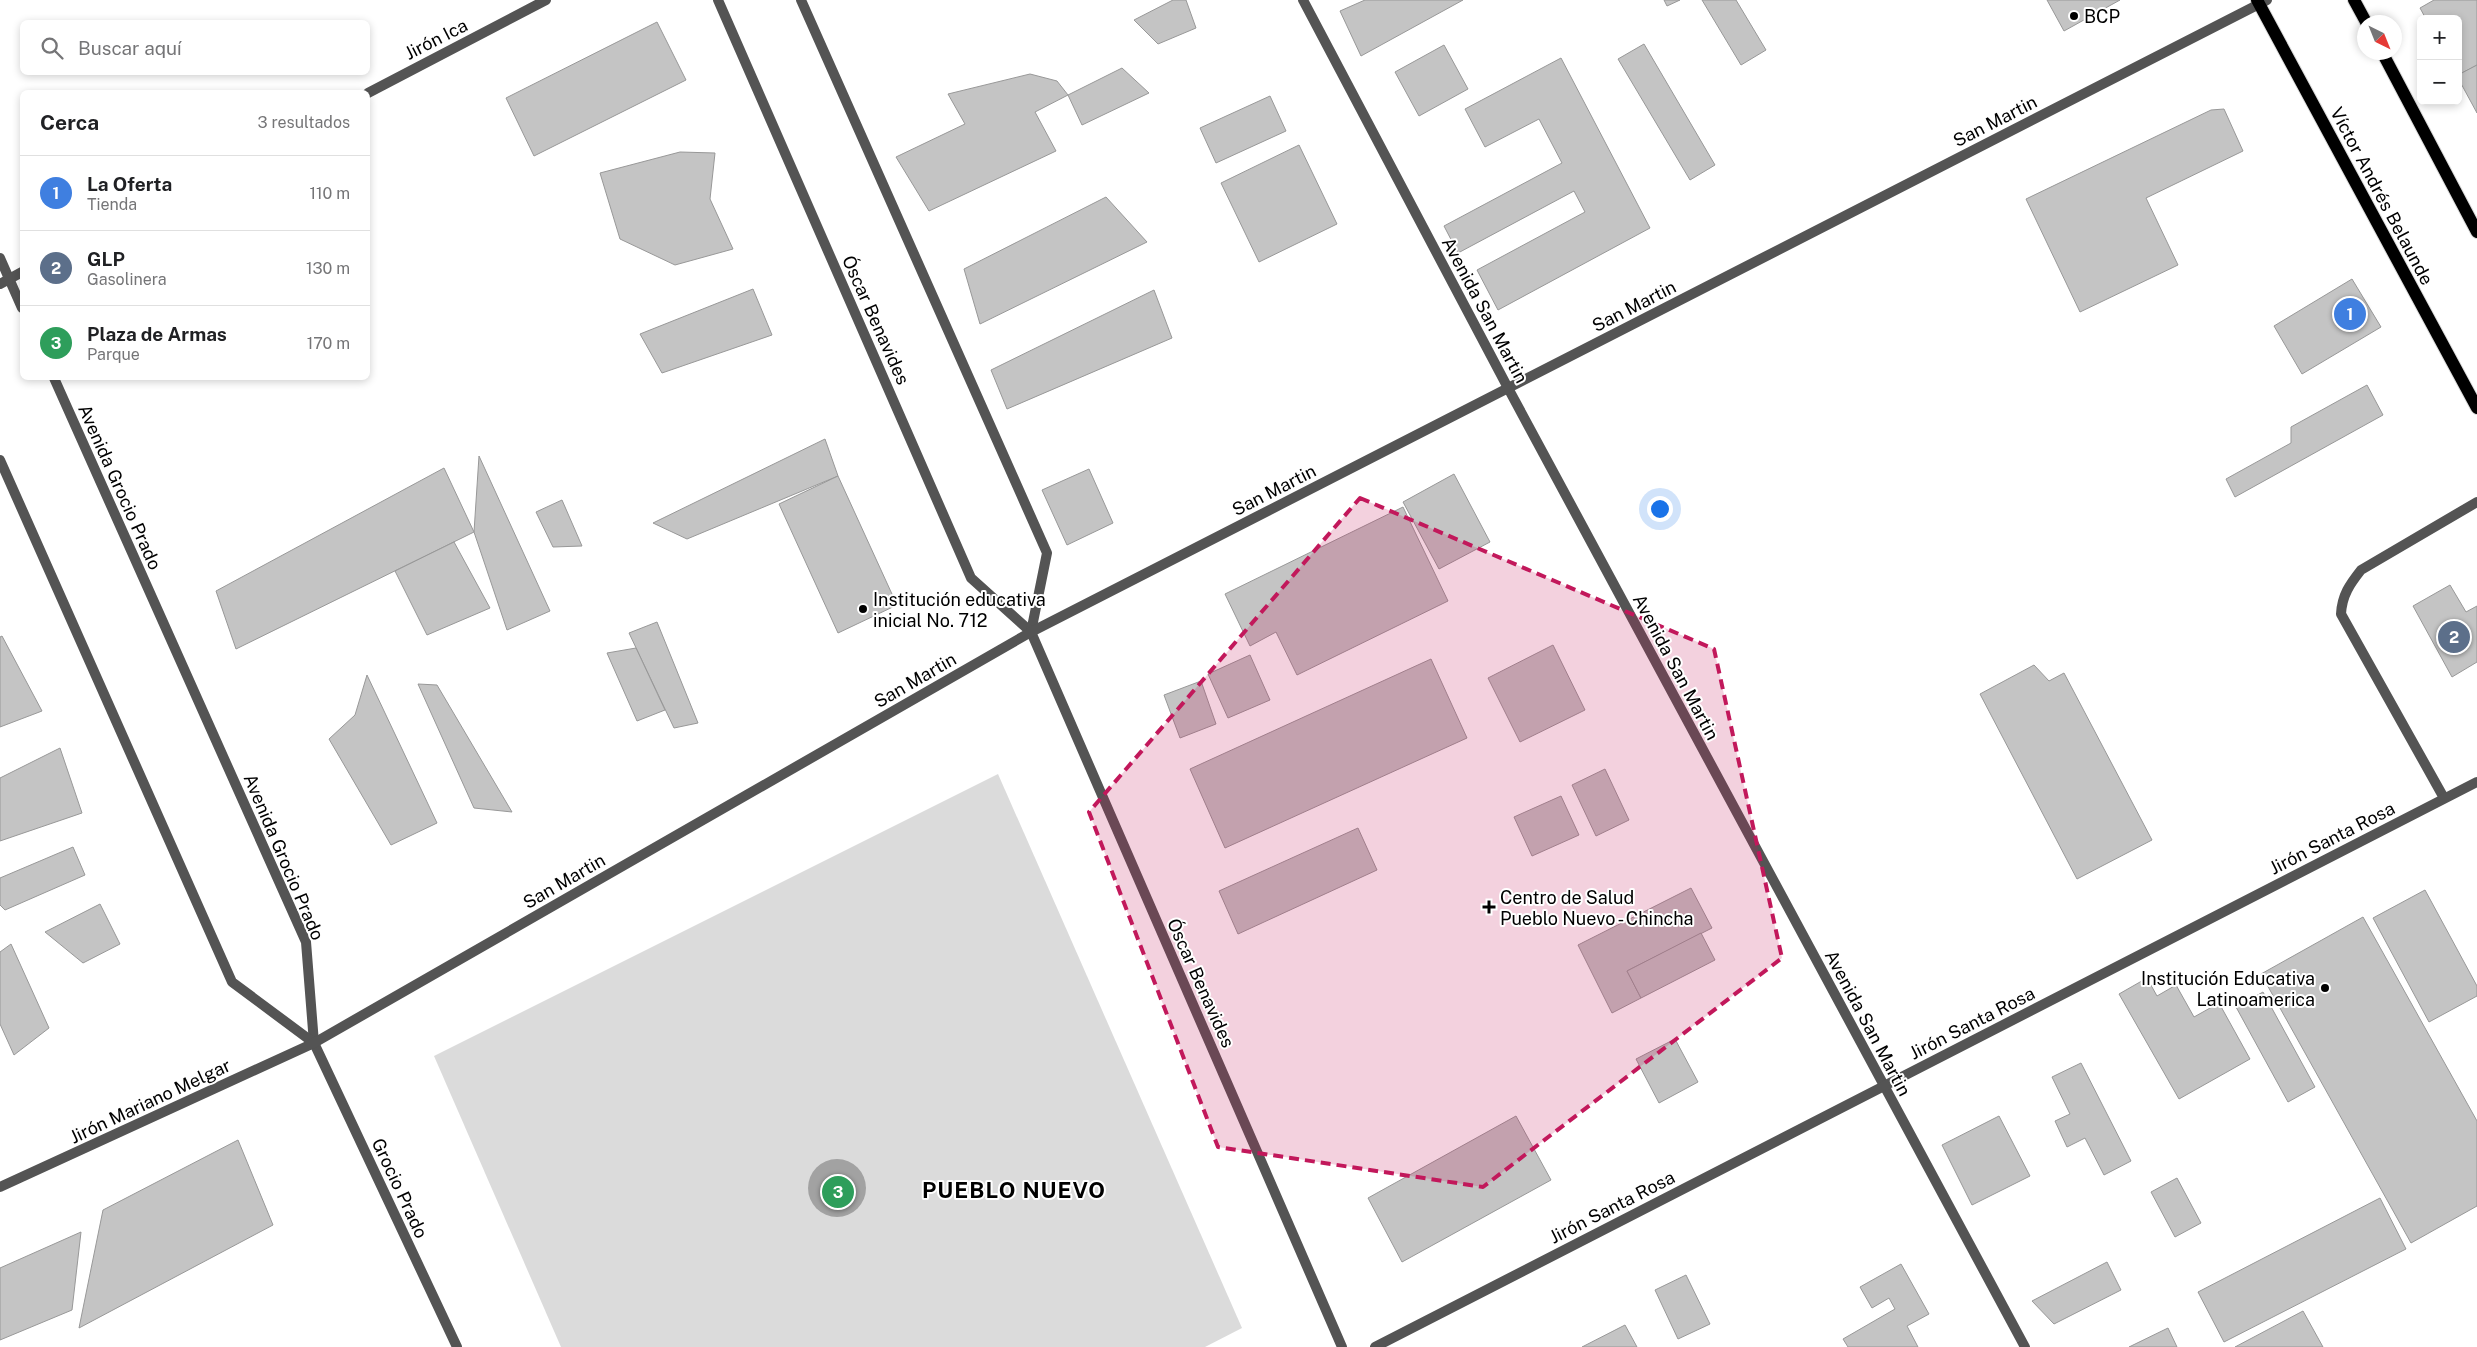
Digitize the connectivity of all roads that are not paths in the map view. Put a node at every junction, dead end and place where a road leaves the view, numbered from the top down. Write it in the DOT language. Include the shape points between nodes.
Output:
graph roads {
  1 [pos="546,0"];
  2 [pos="718,0"];
  3 [pos="801,0"];
  4 [pos="1303,0"];
  5 [pos="2354,0"];
  6 [pos="2261,1"];
  7 [pos="2362,15"];
  8 [pos="2386,60"];
  9 [pos="370,92"];
  10 [pos="2477,232"];
  11 [pos="0,258"];
  12 [pos="20,273"];
  13 [pos="5,281"];
  14 [pos="20,305"];
  15 [pos="55,380"];
  16 [pos="1508,388"];
  17 [pos="2477,408"];
  18 [pos="0,460"];
  19 [pos="2477,502"];
  20 [pos="1031,632"];
  21 [pos="2477,782"];
  22 [pos="2444,798"];
  23 [pos="314,1043"];
  24 [pos="1884,1086"];
  25 [pos="0,1187"];
  26 [pos="457,1347"];
  27 [pos="1342,1347"];
  28 [pos="1375,1347"];
  29 [pos="2025,1347"];
  1 -- 9 [label="street, Jirón Ica"];
  2 -- 20 [label="street, Óscar Benavides" via="971,578"];
  3 -- 20 [label="street" via="1047,553"];
  4 -- 16 [label="street, Avenida San Martin"];
  5 -- 7 [label="main road"];
  6 -- 16 [label="street, San Martin"];
  6 -- 17 [label="main road, Víctor Andrés Belaunde"];
  8 -- 10 [label="main road"];
  11 -- 13 [label="street"];
  12 -- 13 [label="street"];
  13 -- 14 [label="street"];
  15 -- 23 [label="street, Avenida Grocio Prado" via="306,942"];
  16 -- 20 [label="street, San Martin"];
  16 -- 24 [label="street, Avenida San Martin"];
  18 -- 23 [label="street" via="232,982"];
  19 -- 22 [label="street" via="2361,570 2342,600 2341,614"];
  20 -- 23 [label="street, San Martin"];
  20 -- 27 [label="street, Óscar Benavides"];
  21 -- 22 [label="street, Jirón Santa Rosa"];
  22 -- 24 [label="street, Jirón Santa Rosa"];
  23 -- 25 [label="street, Jirón Mariano Melgar"];
  23 -- 26 [label="street, Grocio Prado"];
  24 -- 28 [label="street, Jirón Santa Rosa"];
  24 -- 29 [label="street, Avenida San Martin"];
}
